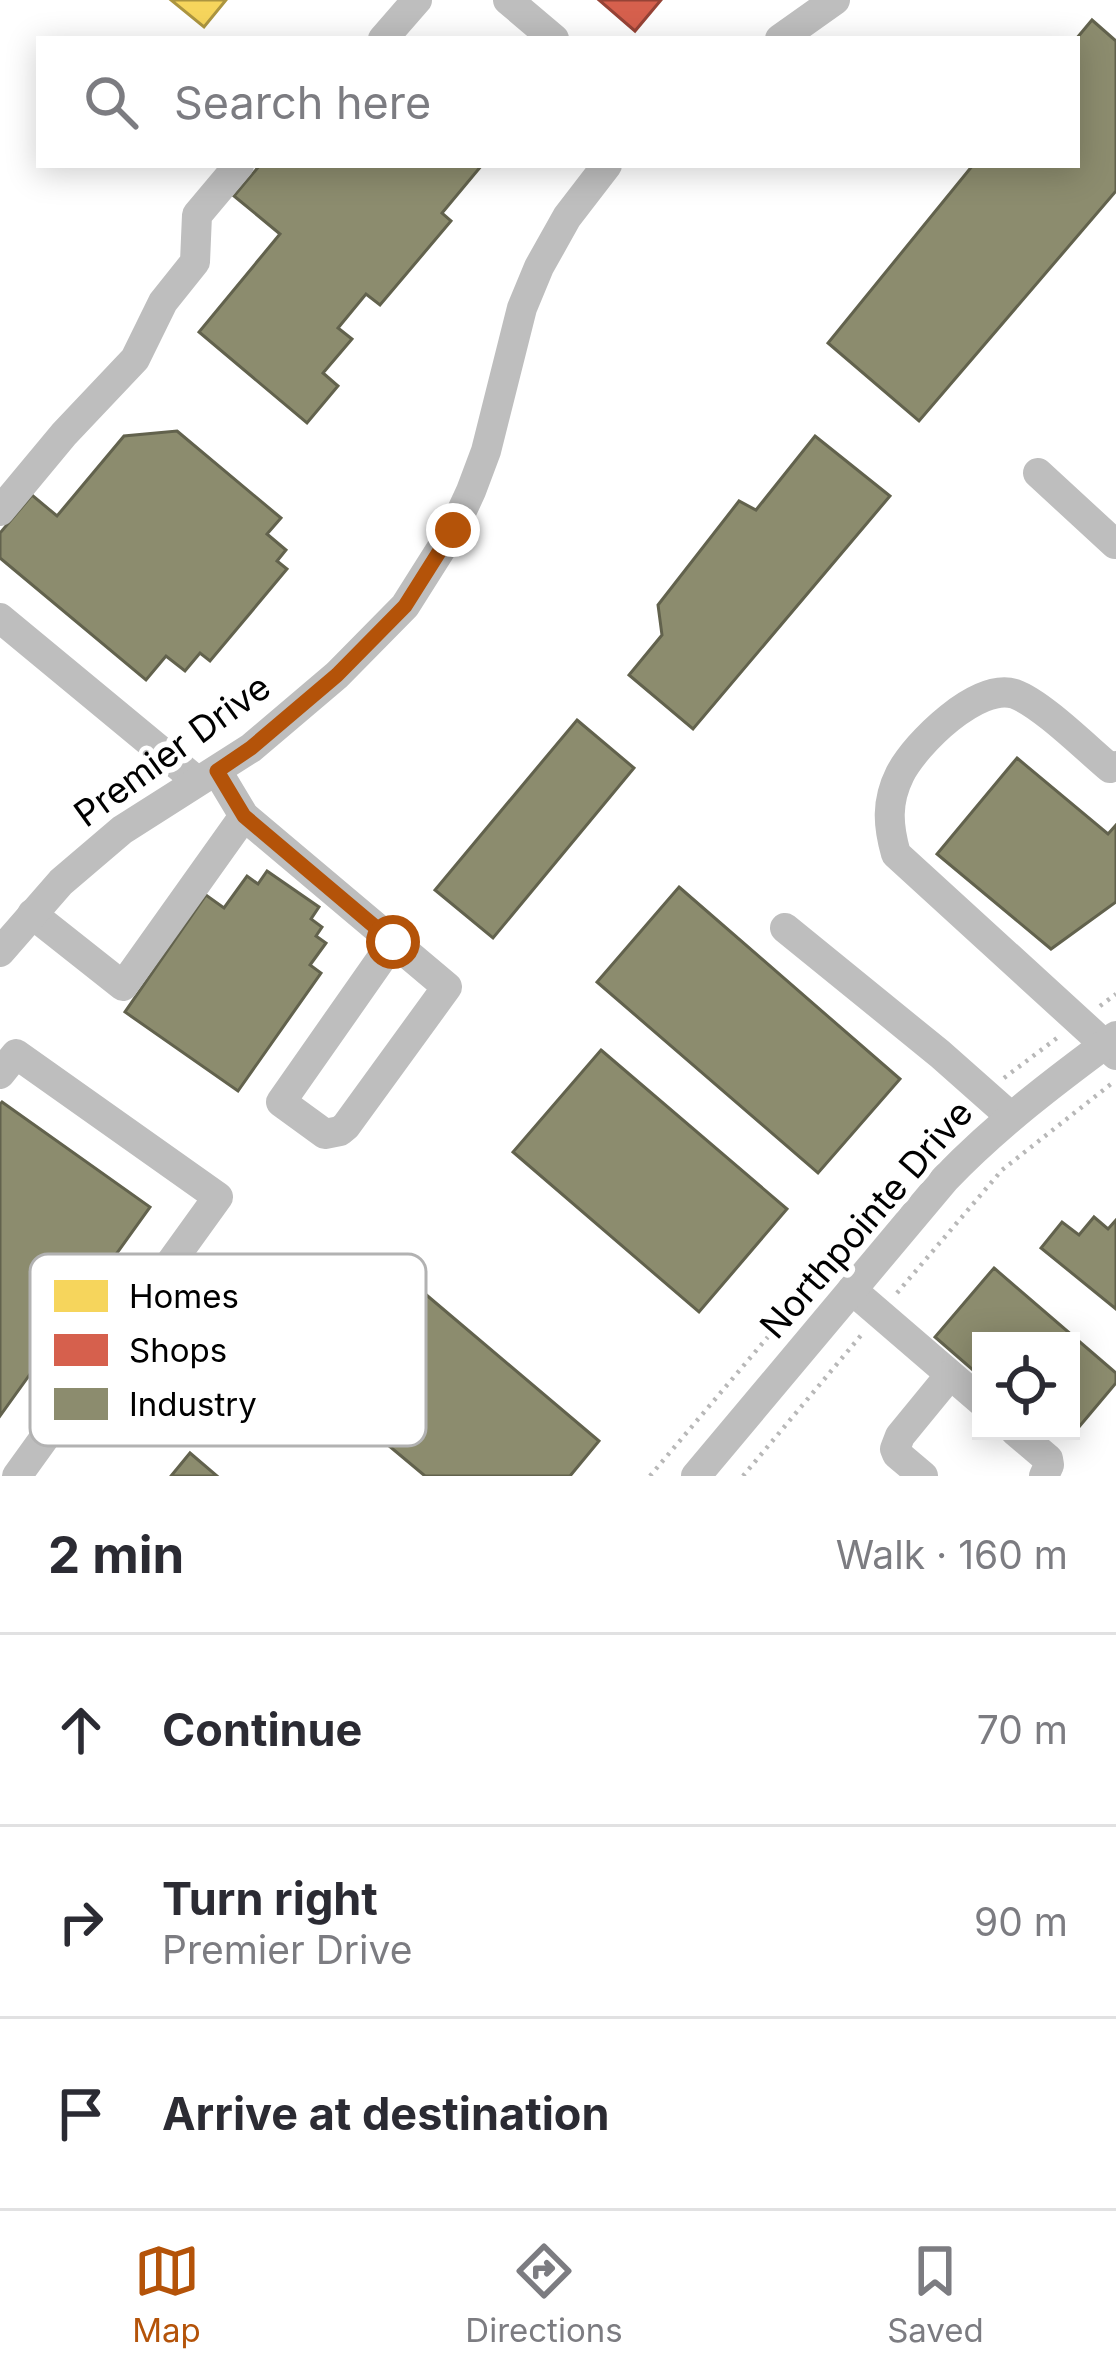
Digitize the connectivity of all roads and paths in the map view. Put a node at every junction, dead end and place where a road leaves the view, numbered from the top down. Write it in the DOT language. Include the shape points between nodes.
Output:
graph roads {
  1 [pos="417,0"];
  2 [pos="508,0"];
  3 [pos="835,0"];
  4 [pos="386,36"];
  5 [pos="550,36"];
  6 [pos="784,36"];
  7 [pos="236,168"];
  8 [pos="605,168"];
  9 [pos="1038,473"];
  10 [pos="0,511"];
  11 [pos="1116,542"];
  12 [pos="0,618"];
  13 [pos="1116,766"];
  14 [pos="207,776"];
  15 [pos="244,816"];
  16 [pos="32,914"];
  17 [pos="785,928"];
  18 [pos="393,942"];
  19 [pos="0,952"];
  20 [pos="1113,1045"];
  21 [pos="0,1074"];
  22 [pos="1116,1080"];
  23 [pos="1010,1116"];
  24 [pos="177,1254"];
  25 [pos="852,1290"];
  26 [pos="879,1313"];
  27 [pos="950,1375"];
  28 [pos="972,1393"];
  29 [pos="1026,1440"];
  30 [pos="38,1446"];
  31 [pos="16,1476"];
  32 [pos="696,1476"];
  33 [pos="742,1476"];
  34 [pos="923,1476"];
  35 [pos="1044,1476"];
  1 -- 4 [label="street"];
  2 -- 5 [label="street"];
  3 -- 6 [label="street"];
  7 -- 10 [label="street" via="197,215 195,262 163,302 136,359"];
  8 -- 14 [label="street, Premier Drive" via="539,267 479,471 428,572 337,675"];
  9 -- 11 [label="street"];
  12 -- 14 [label="street"];
  13 -- 20 [label="street" via="1030,702 1010,692 980,697 901,772 888,827 905,863"];
  14 -- 15 [label="street"];
  14 -- 16 [label="street, Premier Drive" via="122,830"];
  15 -- 16 [label="street" via="123,986"];
  15 -- 18 [label="street"];
  16 -- 19 [label="street, Premier Drive"];
  17 -- 23 [label="street"];
  18 -- 18 [label="street" via="448,987 346,1126 325,1134 281,1102"];
  20 -- 23 [label="street, Northpointe Drive"];
  21 -- 24 [label="street" via="16,1054 218,1197"];
  22 -- 26 [label="path" via="1002,1170"];
  23 -- 25 [label="street, Northpointe Drive"];
  25 -- 26 [label="street"];
  25 -- 32 [label="street, Northpointe Drive"];
  26 -- 27 [label="street"];
  26 -- 33 [label="path"];
  27 -- 28 [label="street"];
  27 -- 34 [label="street" via="895,1449"];
  29 -- 35 [label="street" via="1048,1459"];
  30 -- 31 [label="street"];
}
